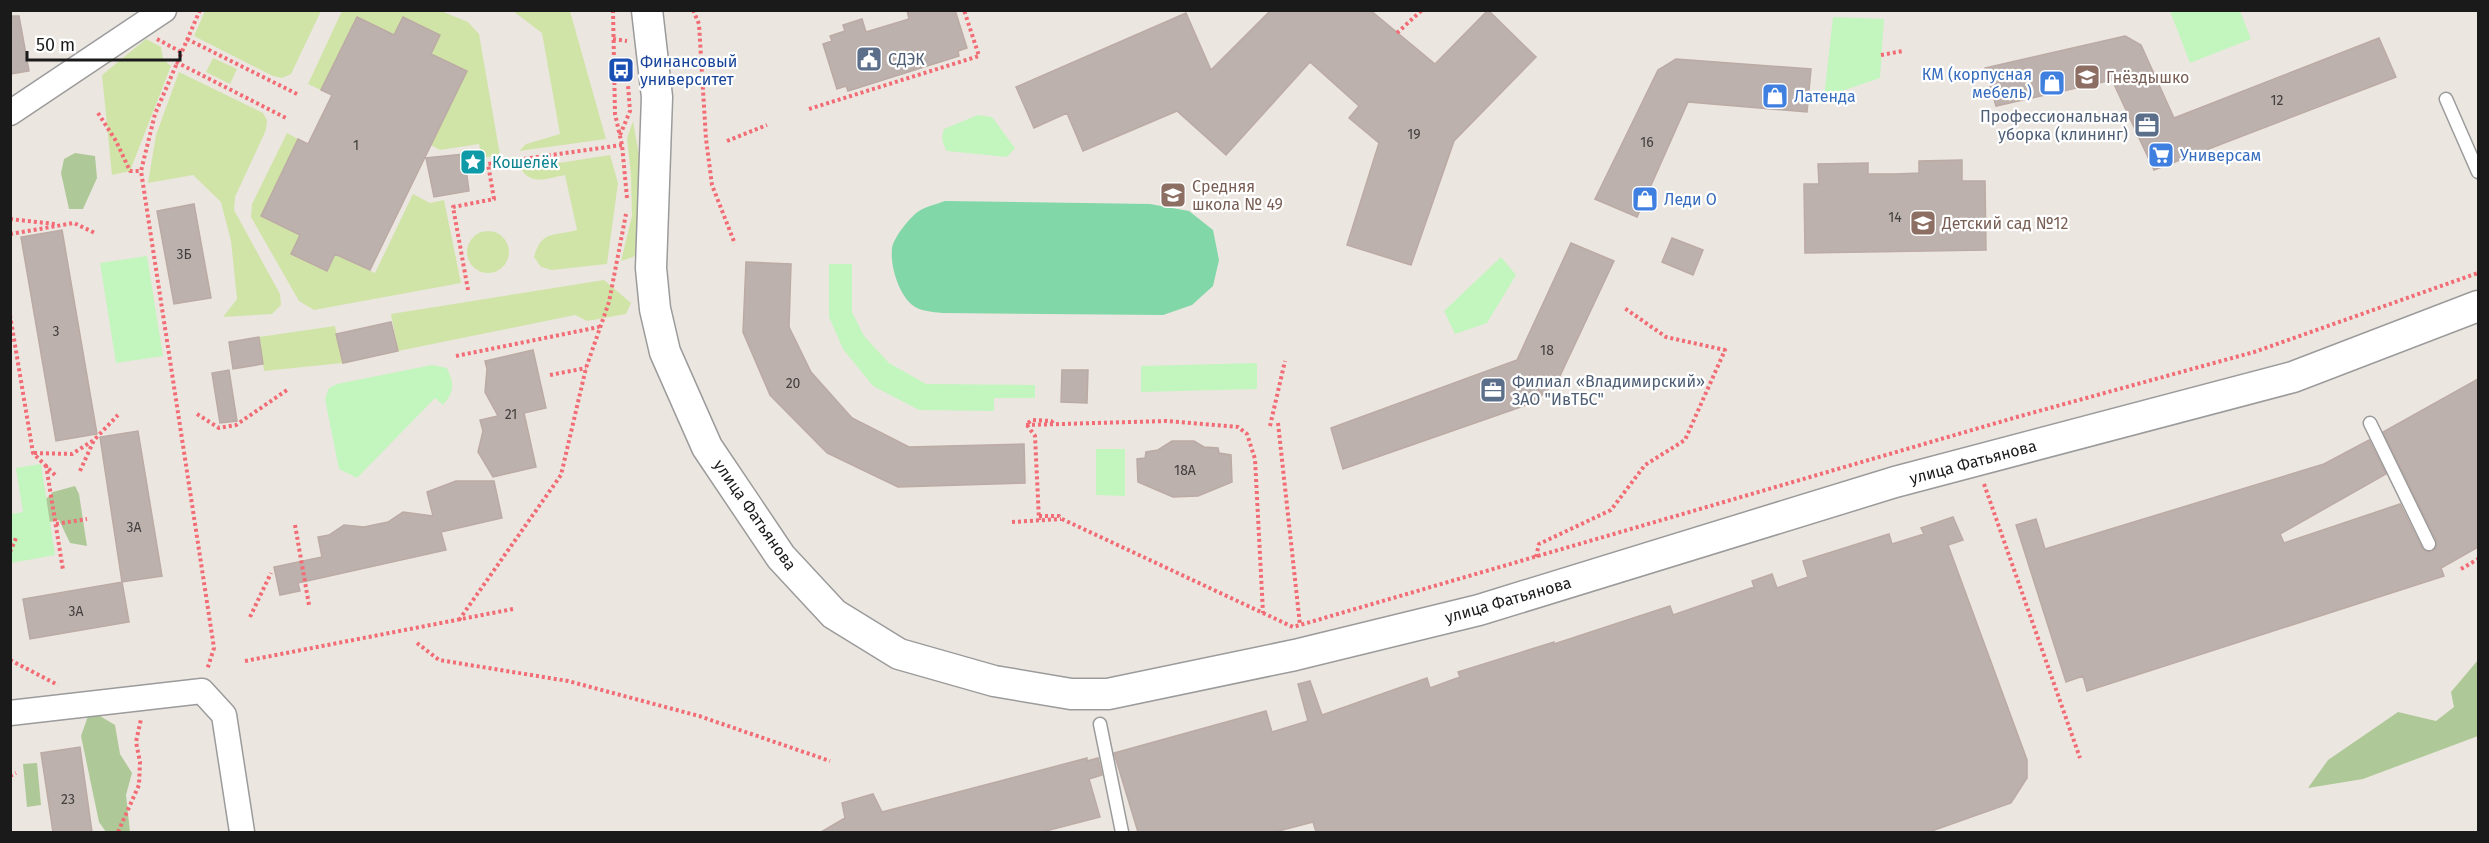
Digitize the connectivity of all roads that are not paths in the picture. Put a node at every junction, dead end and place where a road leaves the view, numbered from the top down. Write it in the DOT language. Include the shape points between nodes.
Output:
graph roads {
  1 [pos="164,10"];
  2 [pos="647,10"];
  3 [pos="2446,99"];
  4 [pos="10,114"];
  5 [pos="2478,172"];
  6 [pos="2478,306"];
  7 [pos="2370,423"];
  8 [pos="2429,544"];
  9 [pos="10,713"];
  10 [pos="1100,724"];
  11 [pos="242,832"];
  12 [pos="1122,832"];
  1 -- 4 [label="street"];
  2 -- 6 [label="street, улица Фатьянова" via="657,97 651,268 655,309 665,352 707,447 781,557 834,614 899,654 994,681 1071,694 1108,694 1295,655 1468,613 1895,482 2293,378"];
  3 -- 5 [label="lane"];
  7 -- 8 [label="lane"];
  9 -- 11 [label="street" via="202,691 224,715"];
  10 -- 12 [label="lane"];
}
